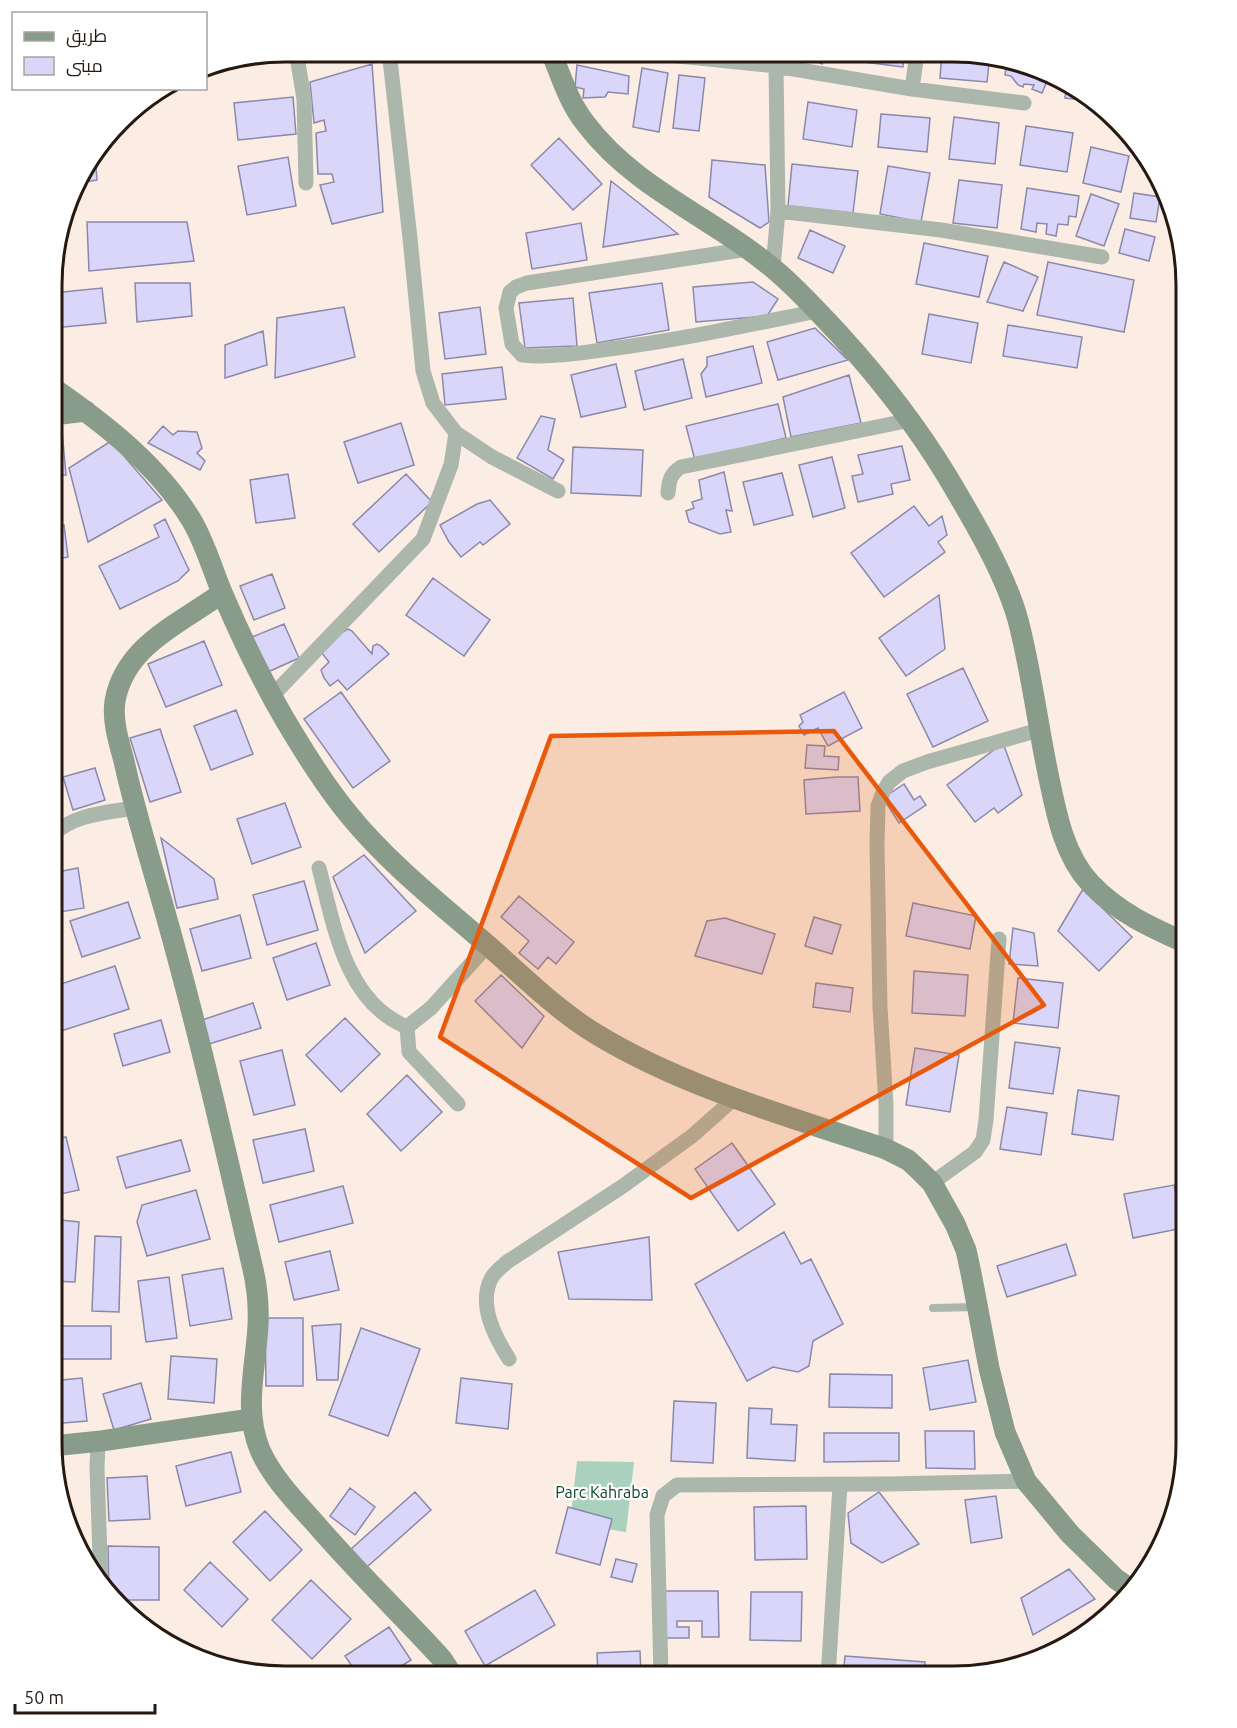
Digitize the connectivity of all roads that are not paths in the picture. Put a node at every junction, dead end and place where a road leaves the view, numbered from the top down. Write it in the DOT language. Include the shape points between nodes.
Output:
graph roads {
  1 [pos="298,62"];
  2 [pos="390,62"];
  3 [pos="555,62"];
  4 [pos="777,62"];
  5 [pos="790,62"];
  6 [pos="916,62"];
  7 [pos="912,89"];
  8 [pos="1024,103"];
  9 [pos="306,183"];
  10 [pos="778,210"];
  11 [pos="748,249"];
  12 [pos="1102,257"];
  13 [pos="773,267"];
  14 [pos="818,311"];
  15 [pos="62,394"];
  16 [pos="86,411"];
  17 [pos="62,414"];
  18 [pos="910,420"];
  19 [pos="456,433"];
  20 [pos="558,491"];
  21 [pos="668,493"];
  22 [pos="222,593"];
  23 [pos="272,696"];
  24 [pos="1039,730"];
  25 [pos="134,808"];
  26 [pos="62,826"];
  27 [pos="319,868"];
  28 [pos="999,939"];
  29 [pos="1176,939"];
  30 [pos="488,945"];
  31 [pos="407,1027"];
  32 [pos="736,1097"];
  33 [pos="458,1104"];
  34 [pos="886,1149"];
  35 [pos="932,1184"];
  36 [pos="978,1307"];
  37 [pos="933,1308"];
  38 [pos="509,1359"];
  39 [pos="251,1419"];
  40 [pos="98,1442"];
  41 [pos="62,1445"];
  42 [pos="1026,1481"];
  43 [pos="840,1485"];
  44 [pos="100,1569"];
  45 [pos="1125,1585"];
  46 [pos="447,1666"];
  47 [pos="661,1666"];
  48 [pos="829,1666"];
  1 -- 9 [label="street" via="304,99"];
  2 -- 19 [label="street" via="423,371 433,403"];
  3 -- 11 [label="street" via="575,108 622,164"];
  4 -- 10 [label="street"];
  5 -- 7 [label="street"];
  6 -- 7 [label="street"];
  7 -- 8 [label="street"];
  10 -- 12 [label="street" via="941,230"];
  10 -- 13 [label="street"];
  11 -- 13 [label="street"];
  11 -- 14 [label="street" via="516,287 506,308 512,344 522,355 536,357 594,351"];
  13 -- 14 [label="street"];
  14 -- 18 [label="street" via="878,377"];
  15 -- 16 [label="street"];
  16 -- 17 [label="street"];
  16 -- 22 [label="street" via="142,459 182,507 200,537"];
  18 -- 21 [label="street" via="681,467 669,480"];
  18 -- 24 [label="street" via="962,501 1003,580 1019,627"];
  19 -- 20 [label="street" via="492,457"];
  19 -- 23 [label="street" via="451,465 423,539"];
  22 -- 23 [label="street"];
  22 -- 25 [label="street" via="149,642 125,673 115,702 116,727"];
  23 -- 30 [label="street" via="349,816 395,864"];
  24 -- 29 [label="street" via="1058,824 1087,880 1128,915"];
  24 -- 34 [label="street" via="903,771 883,792 878,806 877,844"];
  25 -- 26 [label="street" via="81,817"];
  25 -- 39 [label="street" via="166,912 258,1295"];
  27 -- 31 [label="street" via="349,969 384,1015"];
  28 -- 35 [label="street" via="983,1140 975,1152"];
  30 -- 31 [label="street" via="431,1008"];
  30 -- 32 [label="street" via="552,1002 596,1034 698,1084"];
  31 -- 33 [label="street" via="409,1052"];
  32 -- 34 [label="street"];
  32 -- 38 [label="street" via="692,1136 507,1262 492,1277 485,1296 498,1341"];
  34 -- 35 [label="street" via="908,1160"];
  35 -- 36 [label="street" via="966,1250"];
  36 -- 37 [label="lane"];
  36 -- 42 [label="street" via="988,1368 1005,1432"];
  39 -- 40 [label="street"];
  39 -- 46 [label="street" via="266,1462 290,1495"];
  40 -- 41 [label="street"];
  40 -- 44 [label="street"];
  42 -- 43 [label="street"];
  42 -- 45 [label="street" via="1070,1534"];
  43 -- 47 [label="street" via="677,1485 663,1496 657,1515"];
  43 -- 48 [label="street"];
}
